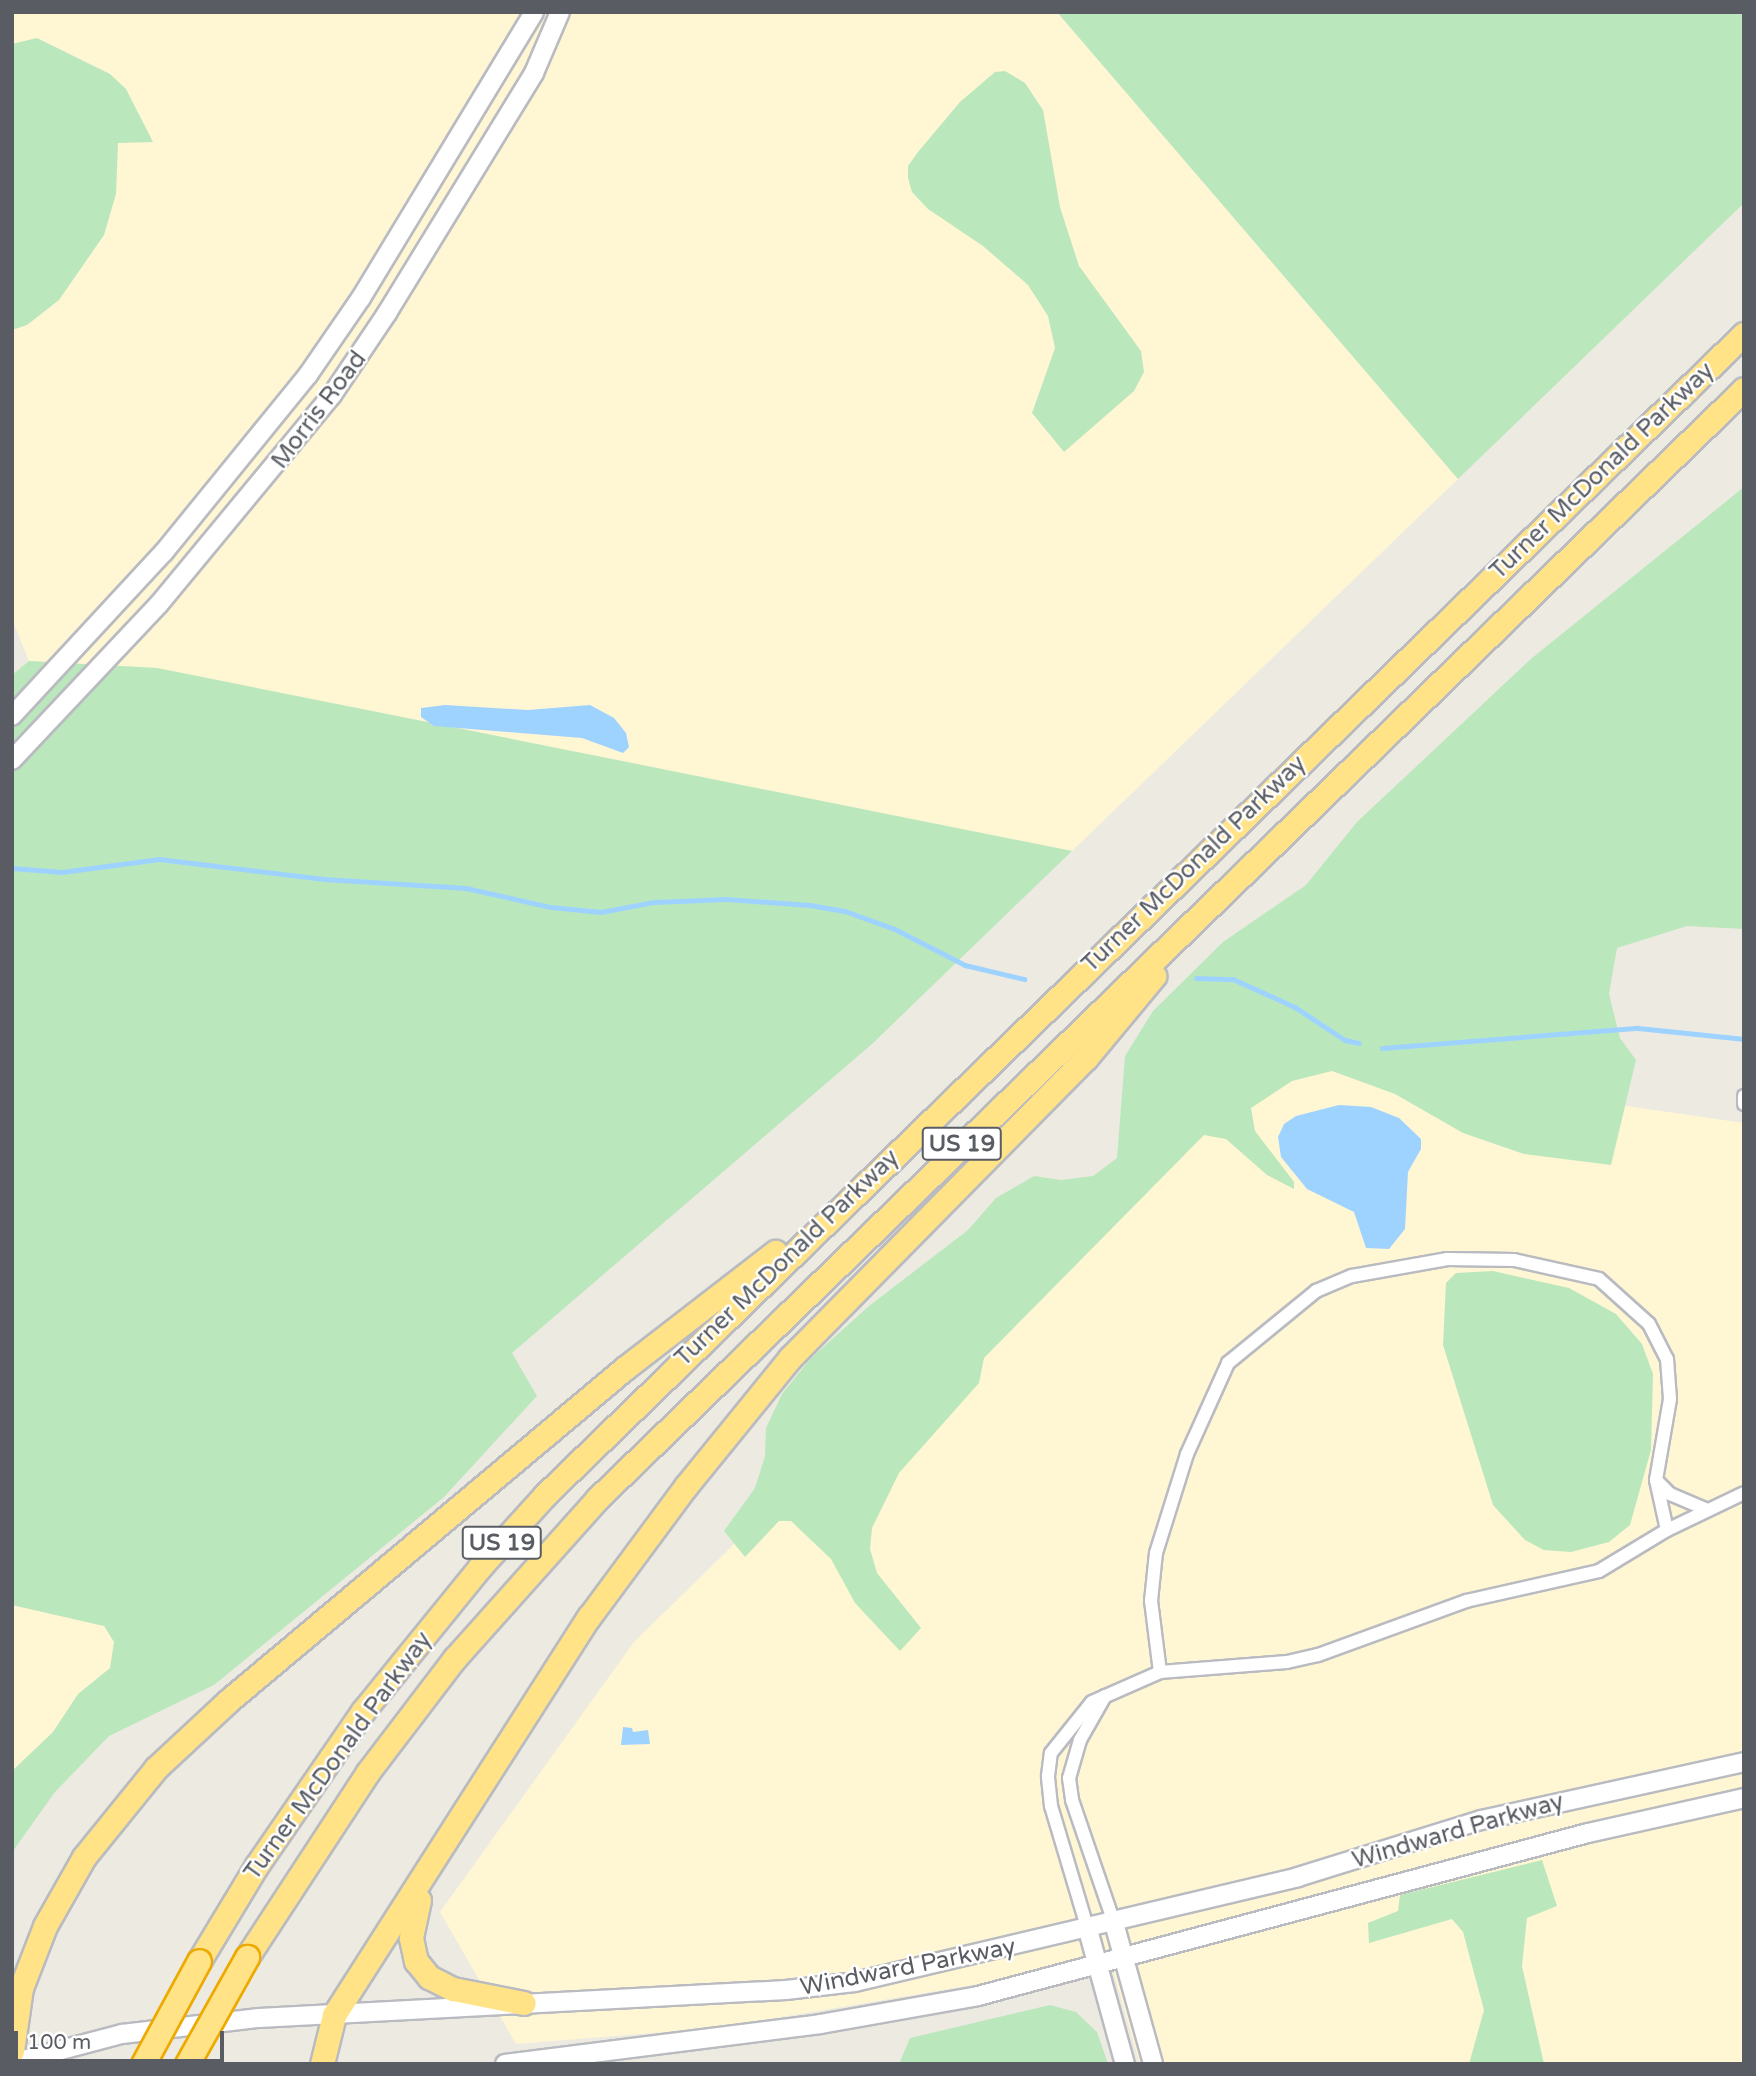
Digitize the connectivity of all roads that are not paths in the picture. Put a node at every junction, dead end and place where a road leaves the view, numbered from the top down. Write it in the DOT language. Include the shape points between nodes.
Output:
graph roads {
  1 [pos="534,12"];
  2 [pos="560,12"];
  3 [pos="1744,334"];
  4 [pos="1744,389"];
  5 [pos="12,716"];
  6 [pos="12,760"];
  7 [pos="1216,902"];
  8 [pos="1744,1096"];
  9 [pos="1744,1104"];
  10 [pos="869,1179"];
  11 [pos="1656,1480"];
  12 [pos="1744,1493"];
  13 [pos="1706,1509"];
  14 [pos="1667,1530"];
  15 [pos="1160,1672"];
  16 [pos="1105,1696"];
  17 [pos="1744,1762"];
  18 [pos="1744,1798"];
  19 [pos="430,1871"];
  20 [pos="1114,1923"];
  21 [pos="1088,1930"];
  22 [pos="1124,1959"];
  23 [pos="1098,1966"];
  24 [pos="16,1994"];
  25 [pos="524,2003"];
  26 [pos="334,2015"];
  27 [pos="12,2051"];
  28 [pos="12,2063"];
  29 [pos="143,2064"];
  30 [pos="187,2064"];
  31 [pos="322,2064"];
  32 [pos="505,2064"];
  33 [pos="1125,2064"];
  34 [pos="1153,2064"];
  1 -- 5 [label="main road, Morris Road" via="361,298 301,385 164,552"];
  2 -- 6 [label="main road, Morris Road" via="534,73 340,384 274,470 159,604"];
  3 -- 10 [label="highway, Turner McDonald Parkway / US 19"];
  4 -- 7 [label="highway, Turner McDonald Parkway / US 19"];
  7 -- 19 [label="highway" via="1086,1058 828,1317 758,1396 589,1617"];
  7 -- 30 [label="highway, Turner McDonald Parkway / US 19, bridge" via="657,1439 546,1553 455,1658 368,1772 247,1957"];
  8 -- 9 [label="street"];
  10 -- 24 [label="highway" via="625,1368 181,1743 130,1796 84,1857 44,1926"];
  10 -- 29 [label="highway, Turner McDonald Parkway / US 19, bridge" via="613,1426 480,1567 325,1765 199,1961"];
  11 -- 13 [label="street" via="1670,1494"];
  11 -- 14 [label="street"];
  11 -- 15 [label="street" via="1670,1399 1667,1359 1649,1324 1599,1279 1500,1260 1437,1259 1352,1276 1316,1291 1228,1363 1186,1454 1156,1553 1151,1601"];
  12 -- 13 [label="street"];
  13 -- 14 [label="street"];
  14 -- 15 [label="street" via="1599,1571 1465,1601 1318,1655 1287,1662"];
  15 -- 16 [label="street"];
  16 -- 20 [label="street" via="1080,1740 1069,1778 1072,1800"];
  16 -- 21 [label="street" via="1077,1716 1060,1739 1051,1753 1048,1776 1052,1806"];
  17 -- 20 [label="main road, Windward Parkway" via="1481,1820 1298,1877"];
  18 -- 22 [label="main road, Windward Parkway" via="1588,1833"];
  19 -- 25 [label="highway" via="413,1915 416,1961 429,1978 453,1989"];
  19 -- 26 [label="highway"];
  20 -- 21 [label="main road, Windward Parkway"];
  20 -- 22 [label="main road"];
  21 -- 23 [label="main road"];
  21 -- 25 [label="main road, Windward Parkway" via="855,1982 786,1990"];
  22 -- 23 [label="main road, Windward Parkway"];
  22 -- 34 [label="main road"];
  23 -- 32 [label="main road, Windward Parkway" via="978,1996 820,2024"];
  23 -- 33 [label="main road"];
  24 -- 27 [label="highway"];
  25 -- 26 [label="main road, Windward Parkway"];
  26 -- 28 [label="main road, Windward Parkway" via="260,2018 122,2034"];
  26 -- 31 [label="highway"];
}
